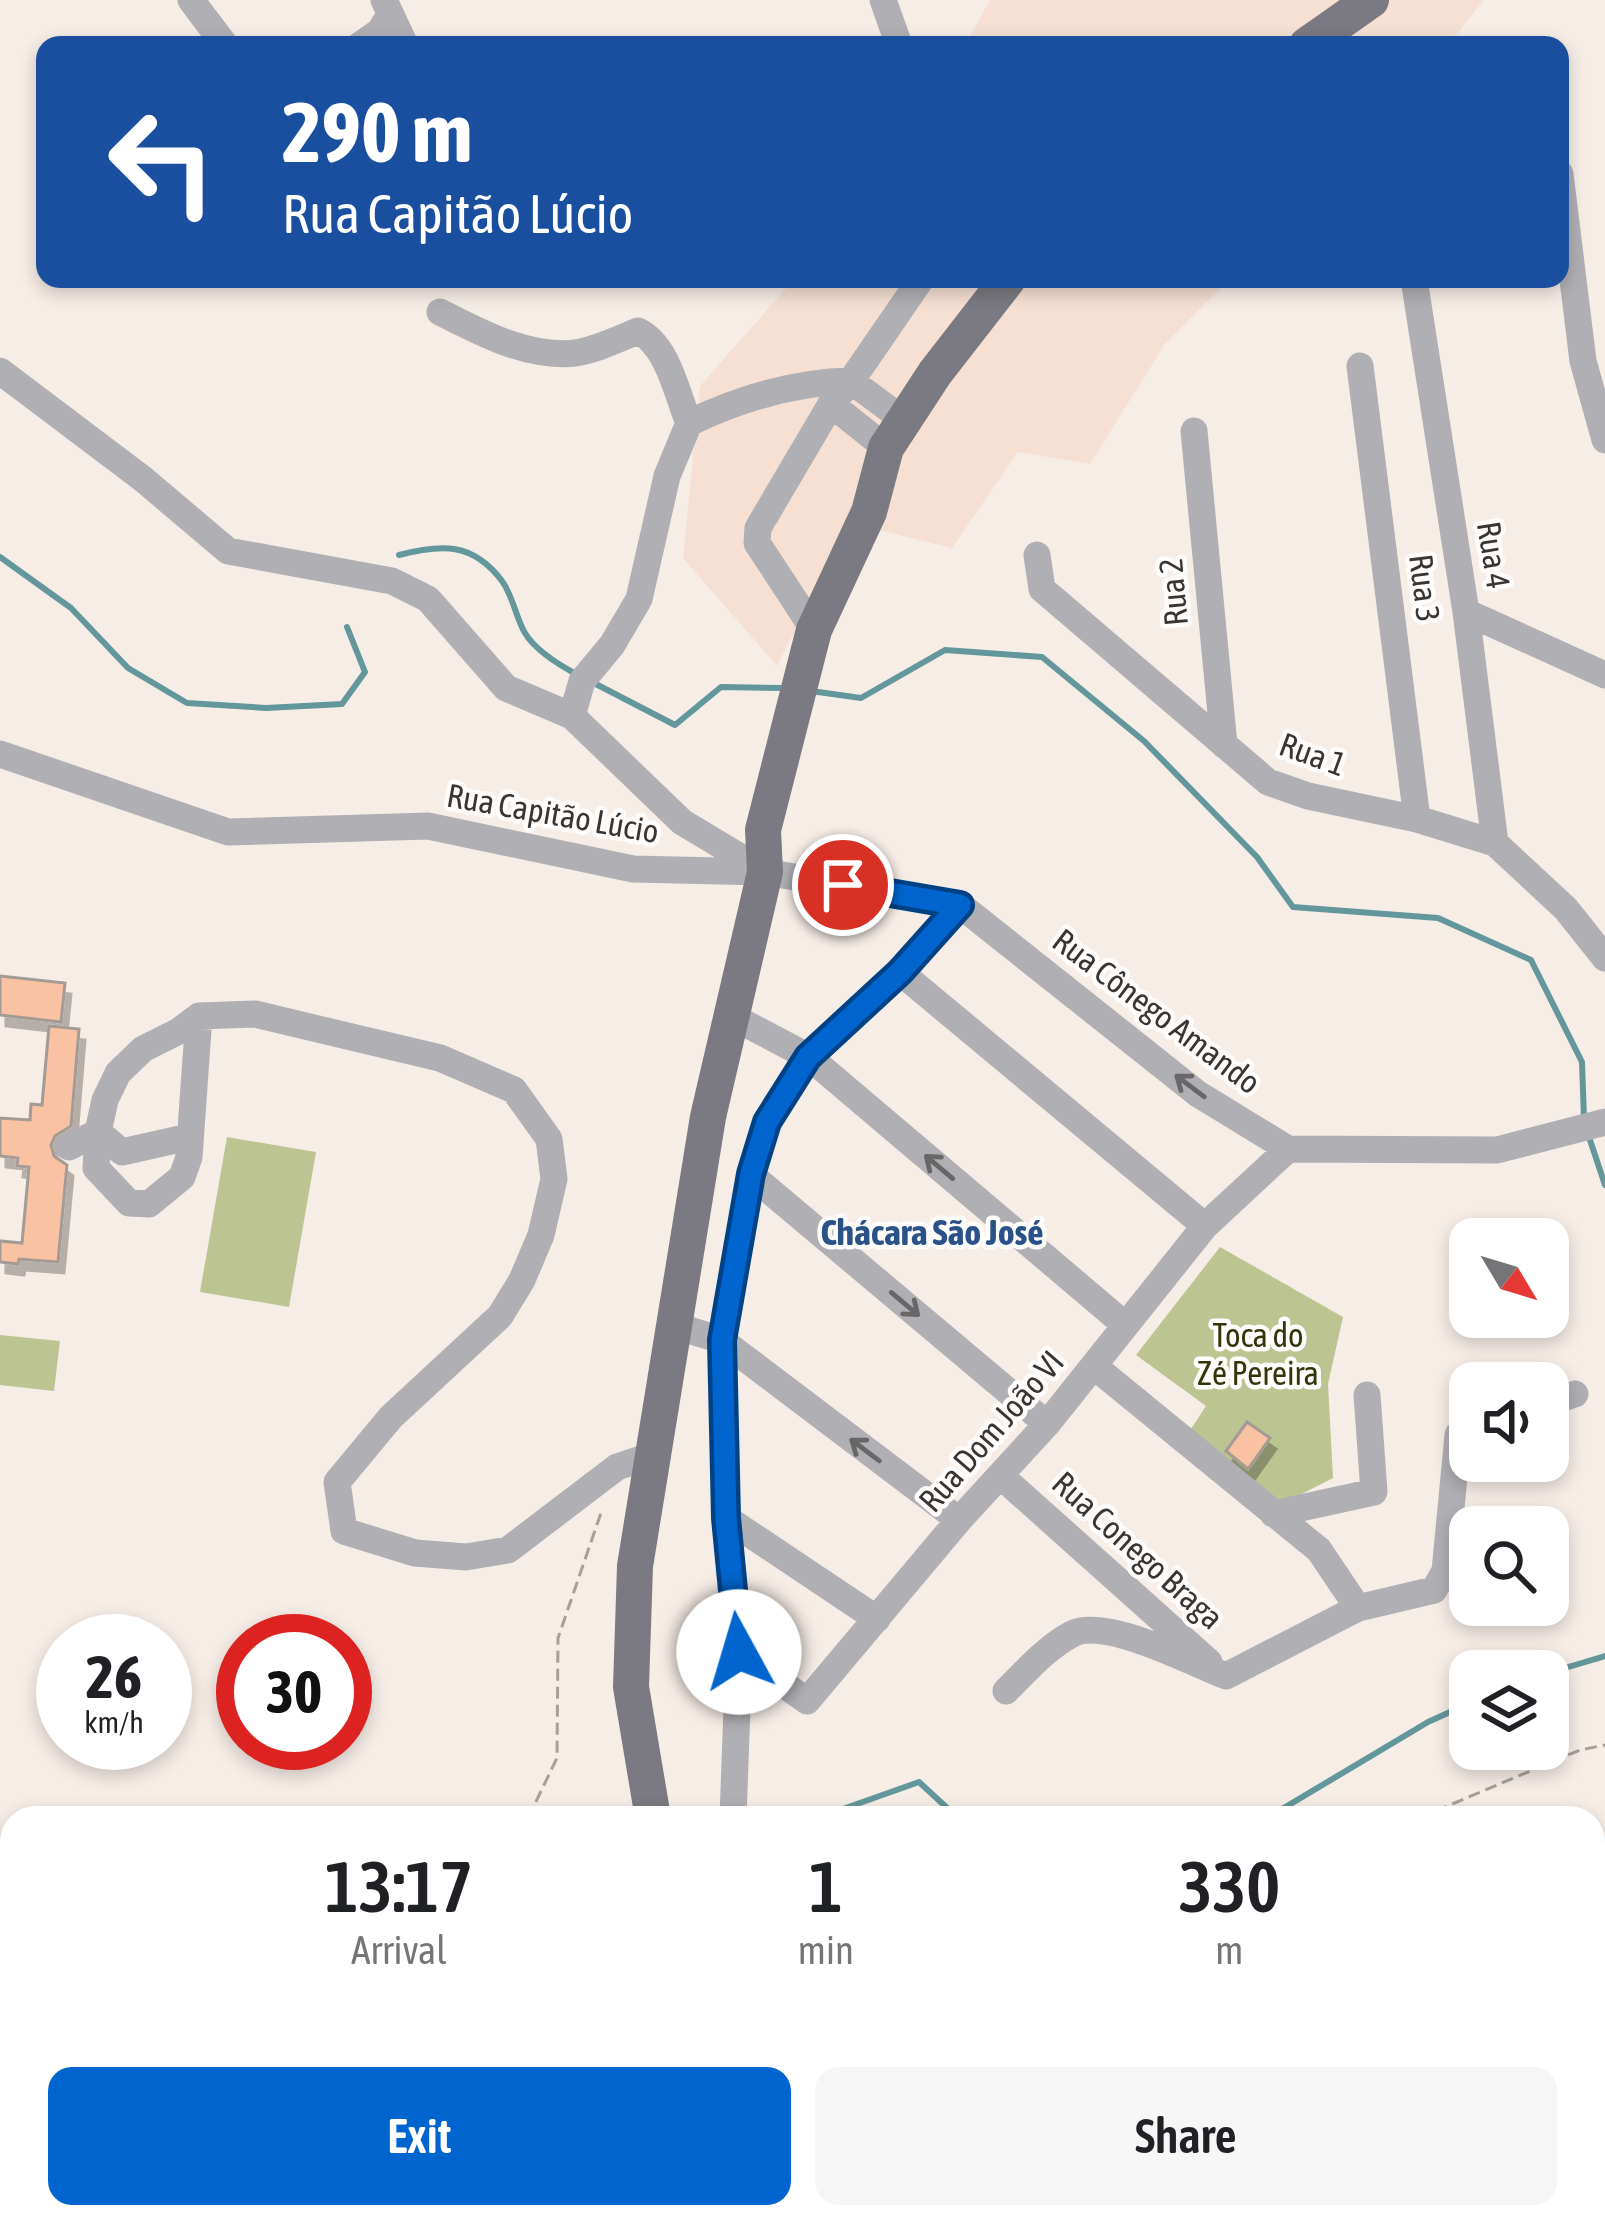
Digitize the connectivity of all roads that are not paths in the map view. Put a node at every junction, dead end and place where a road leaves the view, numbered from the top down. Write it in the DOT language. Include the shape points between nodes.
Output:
graph roads {
  1 [pos="191,0"];
  2 [pos="883,0"];
  3 [pos="1371,0"];
  4 [pos="387,8"];
  5 [pos="218,36"];
  6 [pos="373,36"];
  7 [pos="401,36"];
  8 [pos="896,36"];
  9 [pos="1320,36"];
  10 [pos="1569,226"];
  11 [pos="915,288"];
  12 [pos="1001,288"];
  13 [pos="1415,288"];
  14 [pos="440,312"];
  15 [pos="1360,366"];
  16 [pos="1594,369"];
  17 [pos="0,371"];
  18 [pos="850,381"];
  19 [pos="831,404"];
  20 [pos="689,423"];
  21 [pos="1194,431"];
  22 [pos="896,435"];
  23 [pos="1605,440"];
  24 [pos="1037,555"];
  25 [pos="1466,612"];
  26 [pos="810,646"];
  27 [pos="1605,675"];
  28 [pos="572,716"];
  29 [pos="1224,746"];
  30 [pos="0,754"];
  31 [pos="1418,819"];
  32 [pos="1495,843"];
  33 [pos="765,872"];
  34 [pos="960,905"];
  35 [pos="1605,958"];
  36 [pos="900,972"];
  37 [pos="199,1016"];
  38 [pos="733,1017"];
  39 [pos="808,1057"];
  40 [pos="1605,1122"];
  41 [pos="98,1132"];
  42 [pos="189,1137"];
  43 [pos="69,1148"];
  44 [pos="1288,1149"];
  45 [pos="751,1174"];
  46 [pos="1204,1226"];
  47 [pos="1124,1324"];
  48 [pos="676,1326"];
  49 [pos="722,1340"];
  50 [pos="1095,1367"];
  51 [pos="1367,1395"];
  52 [pos="1047,1424"];
  53 [pos="650,1456"];
  54 [pos="1002,1477"];
  55 [pos="1454,1482"];
  56 [pos="1273,1514"];
  57 [pos="726,1518"];
  58 [pos="958,1520"];
  59 [pos="1358,1608"];
  60 [pos="878,1619"];
  61 [pos="739,1652"];
  62 [pos="1226,1676"];
  63 [pos="1006,1691"];
  64 [pos="651,1806"];
  65 [pos="734,1806"];
  1 -- 5 [label="street"];
  2 -- 8 [label="street"];
  3 -- 9 [label="main road"];
  4 -- 6 [label="street"];
  4 -- 7 [label="street"];
  10 -- 16 [label="street"];
  11 -- 18 [label="street"];
  12 -- 22 [label="main road"];
  13 -- 25 [label="street, Rua 4"];
  14 -- 20 [label="street" via="549,354 647,335"];
  15 -- 31 [label="street, Rua 3"];
  16 -- 23 [label="street"];
  17 -- 28 [label="street" via="228,550 392,580 428,599 506,688"];
  18 -- 19 [label="street"];
  18 -- 20 [label="street" via="749,399"];
  18 -- 22 [label="street"];
  19 -- 22 [label="street"];
  19 -- 26 [label="street" via="758,528 757,543"];
  20 -- 28 [label="street" via="639,599 583,682"];
  21 -- 29 [label="street, Rua 2"];
  22 -- 26 [label="main road"];
  24 -- 29 [label="street, Rua 1" via="1042,589"];
  25 -- 27 [label="street"];
  25 -- 32 [label="street, Rua 4"];
  26 -- 33 [label="main road" via="763,830"];
  28 -- 33 [label="street" via="682,822"];
  29 -- 31 [label="street, Rua 1" via="1268,782"];
  30 -- 33 [label="street, Rua Capitão Lúcio" via="228,832 428,826 634,869"];
  31 -- 32 [label="street, Rua 1"];
  32 -- 35 [label="street, Rua 1" via="1567,909"];
  33 -- 34 [label="street, Rua Capitão Lúcio"];
  33 -- 38 [label="main road"];
  34 -- 36 [label="street"];
  44 -- 34 [label="street, Rua Cônego Amando, one-way" via="1198,1094"];
  36 -- 39 [label="street"];
  36 -- 46 [label="street"];
  37 -- 41 [label="street" via="143,1048 118,1073"];
  37 -- 42 [label="street"];
  37 -- 53 [label="street" via="255,1014 440,1058 514,1090 549,1139 554,1179 522,1280 500,1316 352,1461 338,1482 344,1531 415,1553 508,1550 617,1467"];
  38 -- 39 [label="street"];
  38 -- 48 [label="main road" via="708,1117"];
  39 -- 45 [label="street" via="767,1122"];
  47 -- 39 [label="street, one-way"];
  40 -- 44 [label="street" via="1497,1150"];
  41 -- 42 [label="street" via="122,1151"];
  41 -- 42 [label="street" via="96,1168 129,1202 149,1204 182,1177"];
  41 -- 43 [label="street"];
  44 -- 46 [label="street, Rua Dom João VI"];
  45 -- 49 [label="street"];
  45 -- 52 [label="street, one-way"];
  46 -- 47 [label="street, Rua Dom João VI"];
  47 -- 50 [label="street, Rua Dom João VI"];
  48 -- 49 [label="street"];
  48 -- 53 [label="main road"];
  49 -- 57 [label="street"];
  58 -- 49 [label="street, one-way"];
  50 -- 52 [label="street, Rua Dom João VI"];
  50 -- 56 [label="street"];
  51 -- 56 [label="street" via="1374,1492"];
  52 -- 54 [label="street, Rua Dom João VI"];
  53 -- 64 [label="main road" via="631,1687"];
  54 -- 58 [label="street, Rua Dom João VI"];
  54 -- 62 [label="street, Rua Conego Braga"];
  55 -- 59 [label="street" via="1445,1571 1433,1590"];
  56 -- 59 [label="street" via="1319,1550"];
  57 -- 60 [label="street"];
  57 -- 61 [label="street"];
  58 -- 60 [label="street, Rua Dom João VI"];
  59 -- 62 [label="street"];
  60 -- 61 [label="street, Rua Dom João VI" via="807,1701"];
  61 -- 65 [label="street"];
  62 -- 63 [label="street" via="1103,1628 1076,1632"];
}
